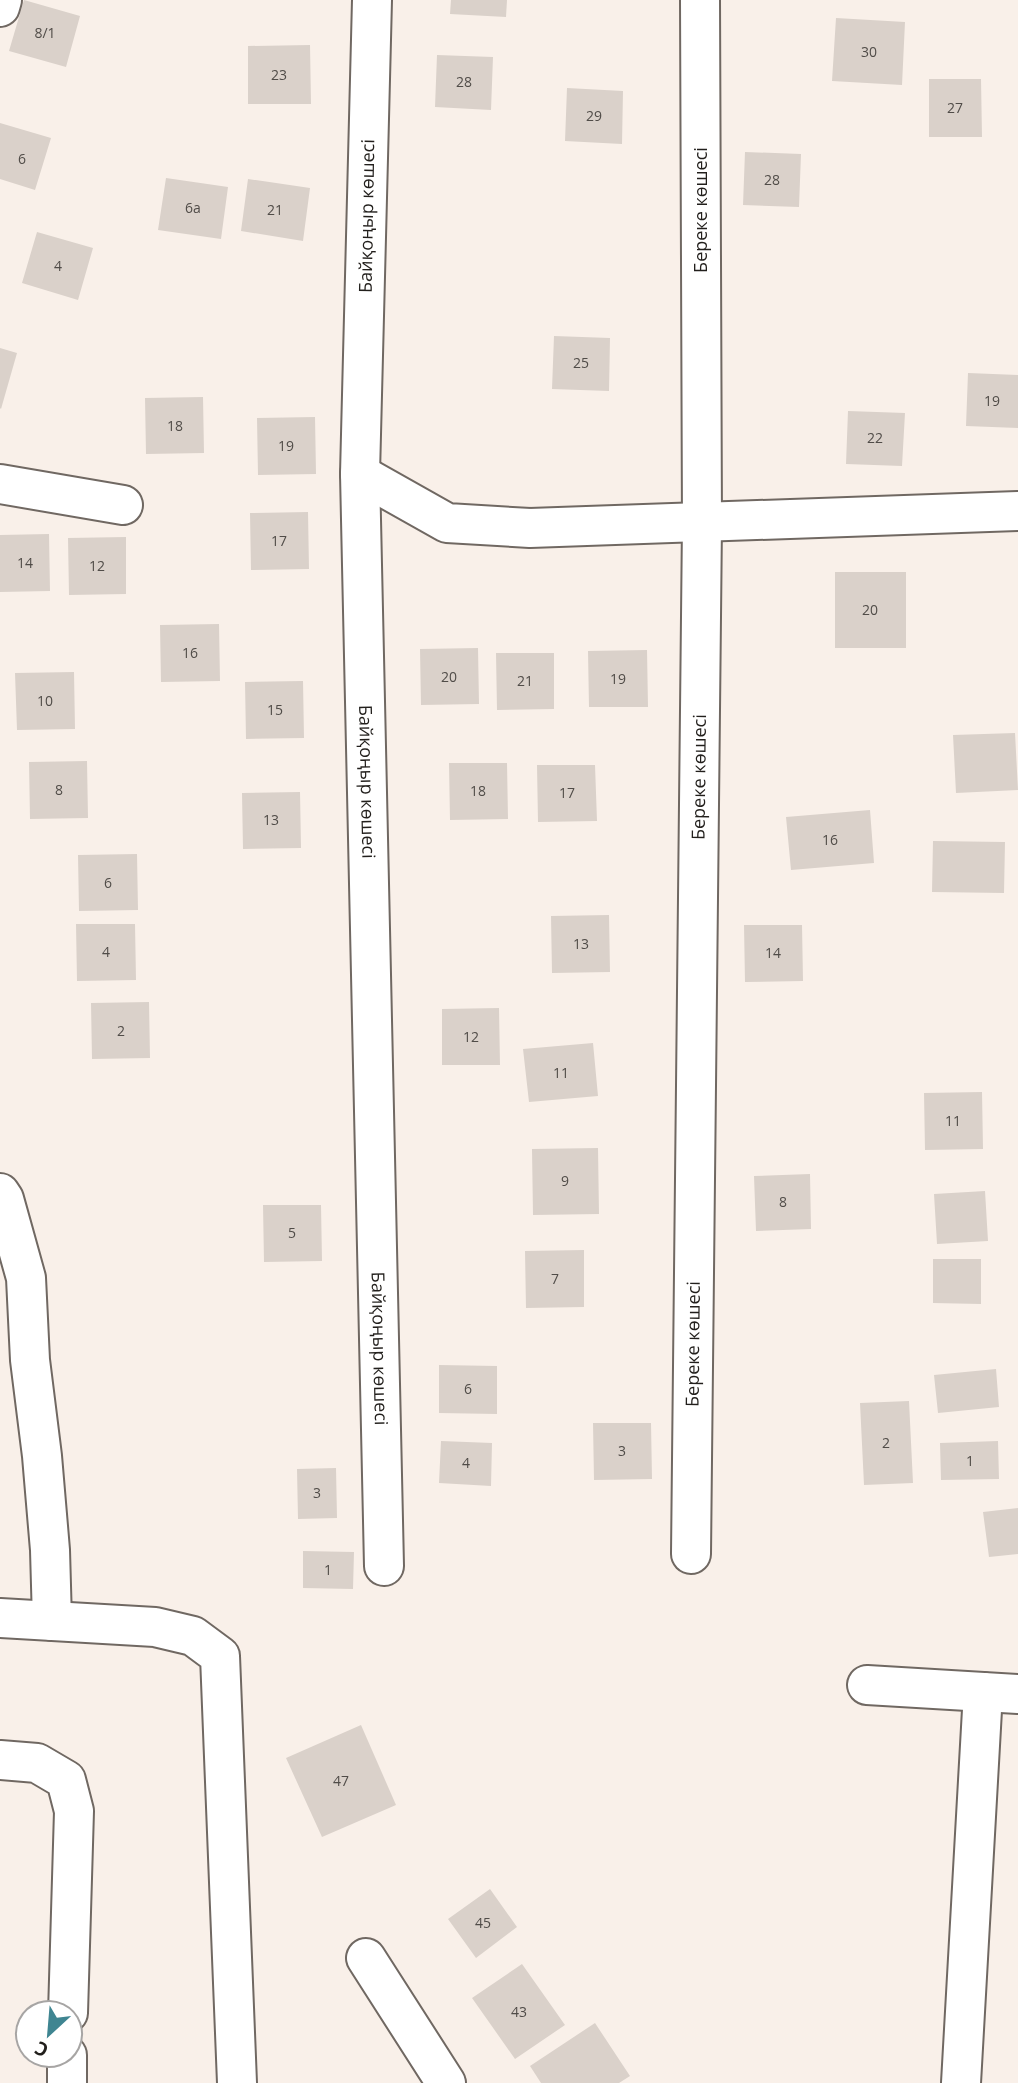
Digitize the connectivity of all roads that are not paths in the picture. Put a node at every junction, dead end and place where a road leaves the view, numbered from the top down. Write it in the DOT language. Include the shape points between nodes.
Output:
graph roads {
  1 [pos="2,0"];
  2 [pos="372,0"];
  3 [pos="700,0"];
  4 [pos="0,7"];
  5 [pos="360,474"];
  6 [pos="0,484"];
  7 [pos="123,505"];
  8 [pos="1018,511"];
  9 [pos="702,523"];
  10 [pos="0,1193"];
  11 [pos="691,1553"];
  12 [pos="384,1566"];
  13 [pos="0,1618"];
  14 [pos="52,1622"];
  15 [pos="867,1685"];
  16 [pos="1000,1693"];
  17 [pos="0,1760"];
  18 [pos="366,1958"];
  19 [pos="68,1999"];
  20 [pos="237,2083"];
  21 [pos="446,2083"];
  22 [pos="961,2083"];
  1 -- 4 [label="street"];
  2 -- 5 [label="street, Байқоңыр көшесі"];
  3 -- 9 [label="street, Береке көшесі"];
  5 -- 9 [label="street" via="447,523 530,528"];
  5 -- 12 [label="street, Байқоңыр көшесі"];
  6 -- 7 [label="street"];
  8 -- 9 [label="street"];
  9 -- 11 [label="street, Береке көшесі"];
  10 -- 14 [label="street" via="26,1278"];
  13 -- 14 [label="street"];
  14 -- 20 [label="street" via="155,1627 192,1636 220,1656"];
  15 -- 16 [label="street"];
  16 -- 22 [label="street"];
  17 -- 19 [label="street" via="37,1763 66,1780 74,1811"];
  18 -- 21 [label="street"];
}
